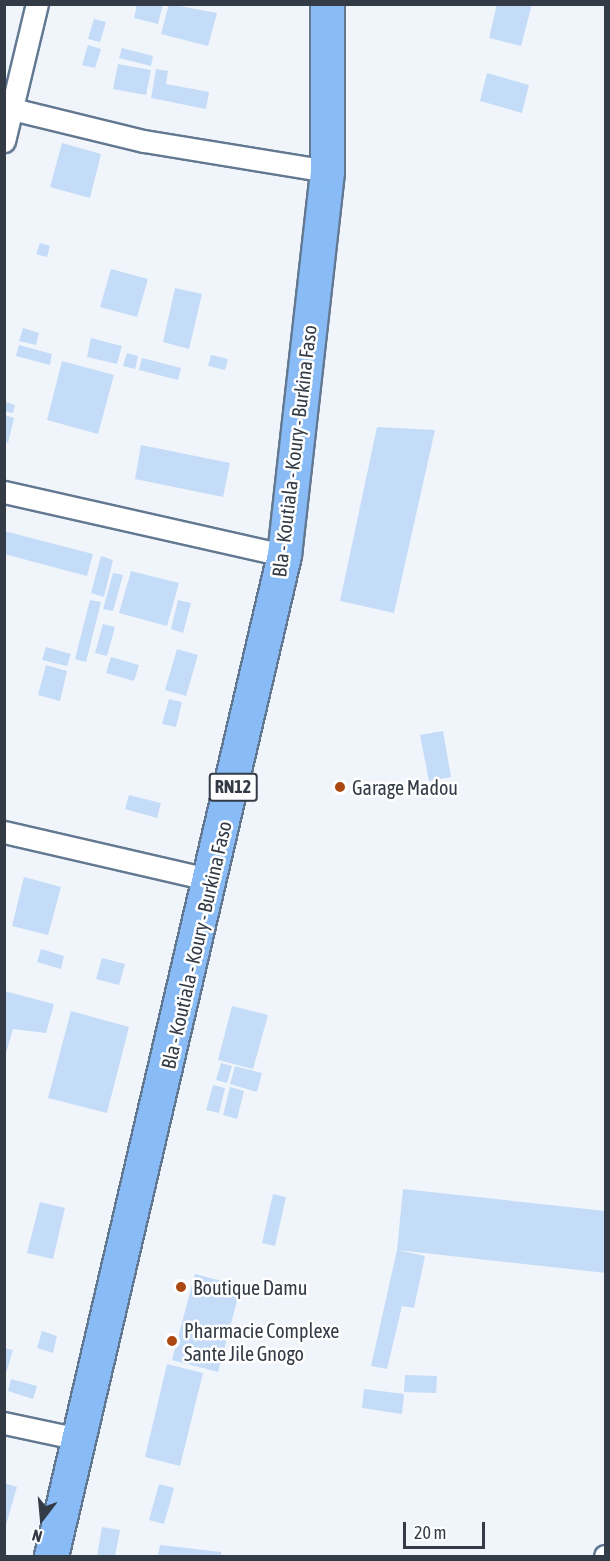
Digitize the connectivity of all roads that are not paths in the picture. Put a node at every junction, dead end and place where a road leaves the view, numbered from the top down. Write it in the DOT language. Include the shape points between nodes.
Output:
graph roads {
  1 [pos="37,4"];
  2 [pos="327,4"];
  3 [pos="8,107"];
  4 [pos="4,141"];
  5 [pos="327,171"];
  6 [pos="4,492"];
  7 [pos="284,555"];
  8 [pos="4,832"];
  9 [pos="212,880"];
  10 [pos="4,1423"];
  11 [pos="79,1439"];
  12 [pos="51,1557"];
  1 -- 3 [label="street"];
  2 -- 5 [label="main road, Bla - Koutiala - Koury - Burkina Faso / RN12"];
  3 -- 4 [label="street"];
  3 -- 5 [label="street" via="144,141"];
  5 -- 7 [label="main road, Bla - Koutiala - Koury - Burkina Faso / RN12"];
  6 -- 7 [label="street"];
  7 -- 9 [label="main road, Bla - Koutiala - Koury - Burkina Faso / RN12"];
  8 -- 9 [label="street"];
  9 -- 11 [label="main road, Bla - Koutiala - Koury - Burkina Faso / RN12"];
  10 -- 11 [label="street"];
  11 -- 12 [label="main road, Bla - Koutiala - Koury - Burkina Faso / RN12"];
}
